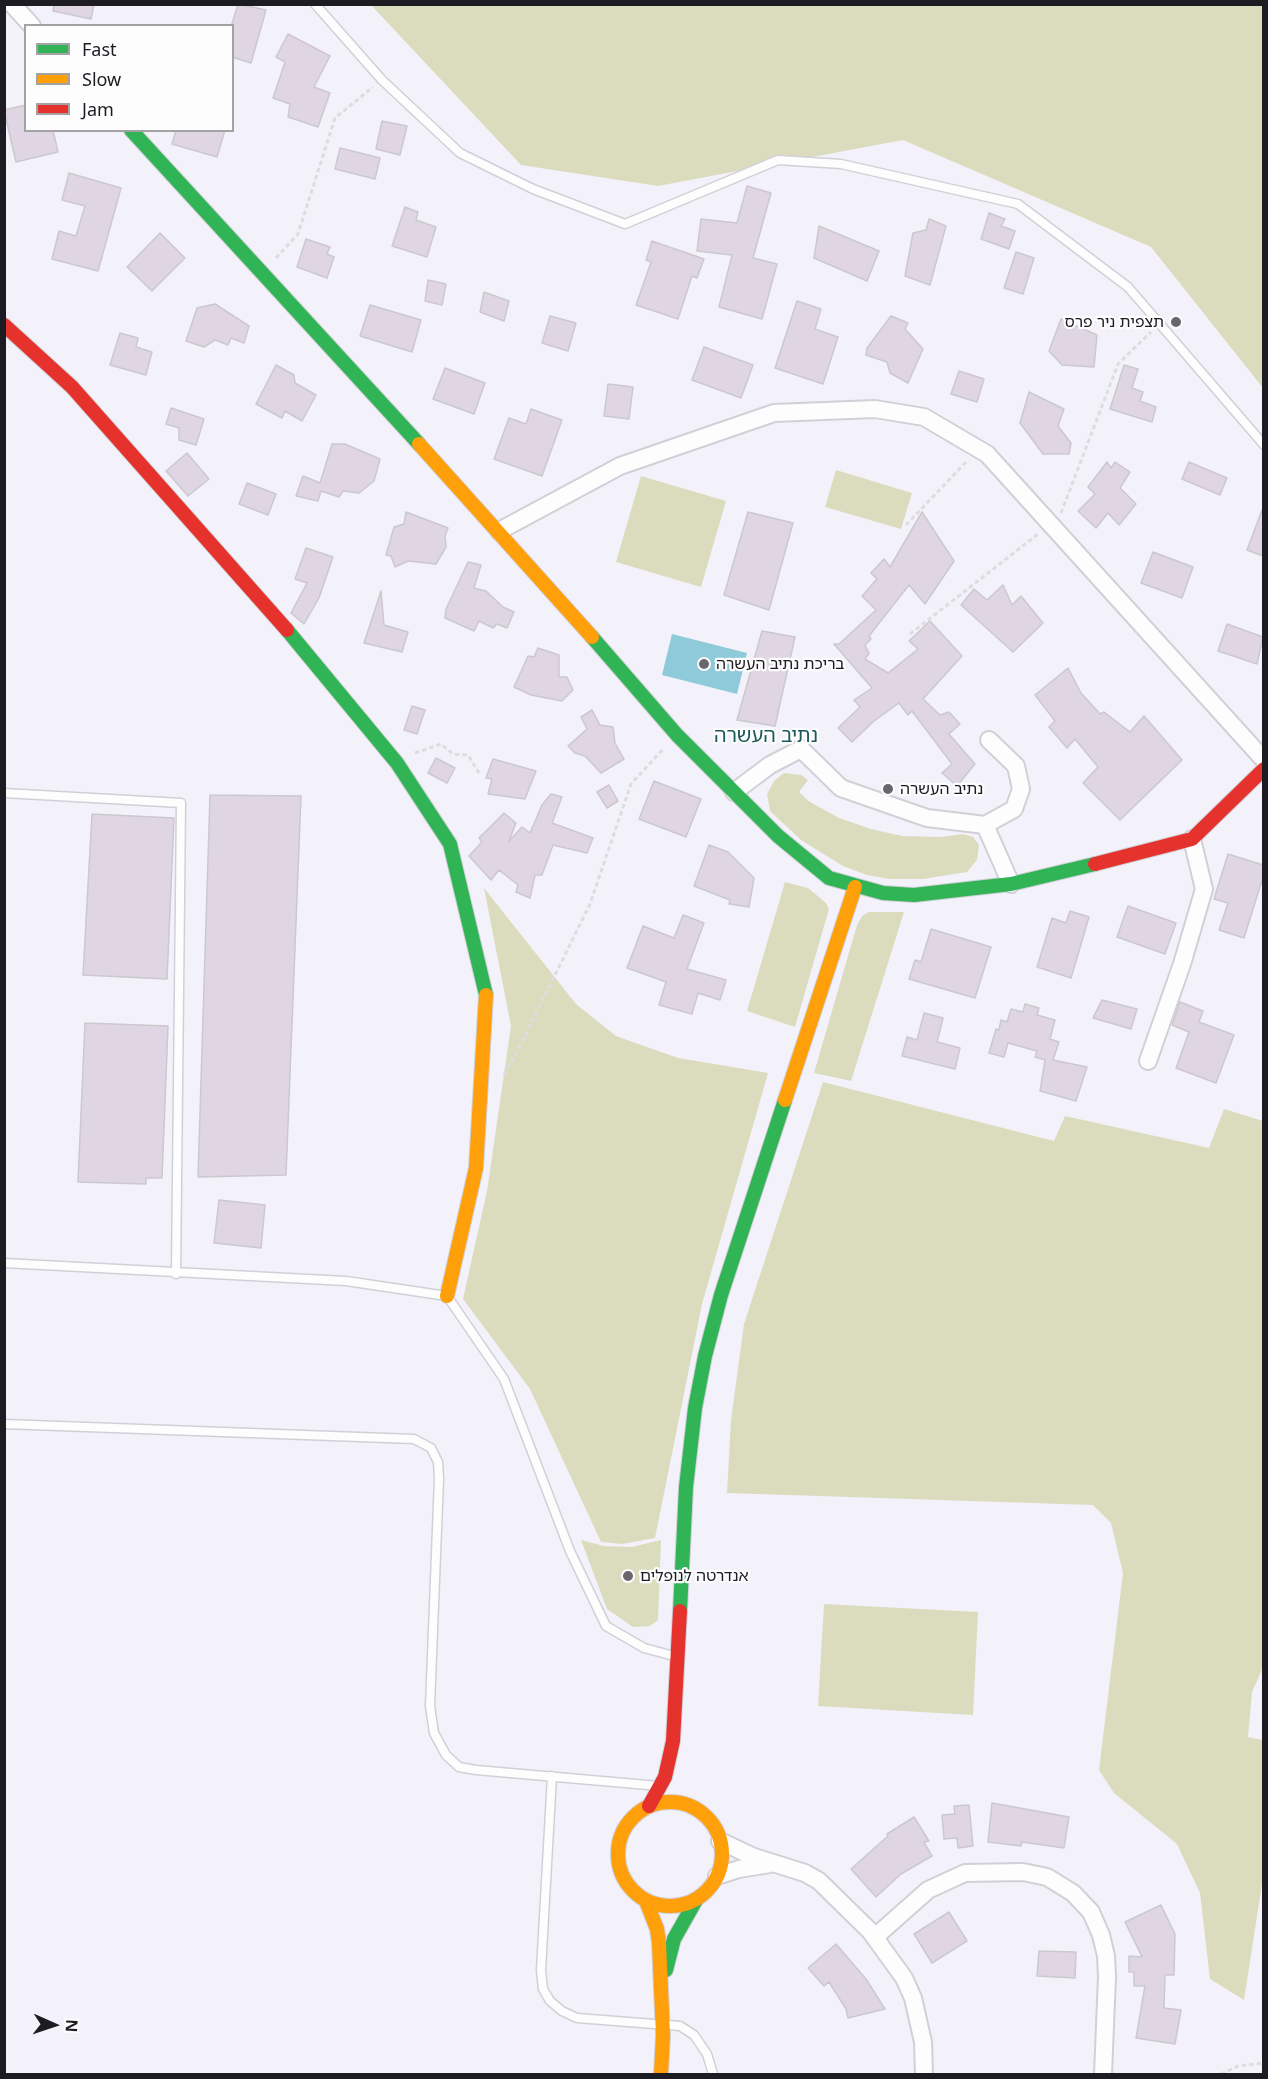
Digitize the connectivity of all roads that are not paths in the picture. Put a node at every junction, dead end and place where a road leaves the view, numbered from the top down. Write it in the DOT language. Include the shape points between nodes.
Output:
graph roads {
  1 [pos="12,4"];
  2 [pos="315,4"];
  3 [pos="30,24"];
  4 [pos="133,132"];
  5 [pos="4,325"];
  6 [pos="1263,446"];
  7 [pos="499,531"];
  8 [pos="989,740"];
  9 [pos="1263,760"];
  10 [pos="1263,769"];
  11 [pos="734,792"];
  12 [pos="4,793"];
  13 [pos="985,825"];
  14 [pos="1192,839"];
  15 [pos="1011,884"];
  16 [pos="855,887"];
  17 [pos="1148,1061"];
  18 [pos="4,1263"];
  19 [pos="176,1274"];
  20 [pos="447,1296"];
  21 [pos="4,1424"];
  22 [pos="677,1657"];
  23 [pos="673,1741"];
  24 [pos="680,1774"];
  25 [pos="552,1776"];
  26 [pos="661,1786"];
  27 [pos="687,1792"];
  28 [pos="649,1806"];
  29 [pos="697,1809"];
  30 [pos="720,1841"];
  31 [pos="771,1864"];
  32 [pos="717,1876"];
  33 [pos="696,1900"];
  34 [pos="646,1901"];
  35 [pos="875,1937"];
  36 [pos="662,1993"];
  37 [pos="663,2023"];
  38 [pos="661,2074"];
  39 [pos="713,2074"];
  40 [pos="924,2074"];
  41 [pos="1103,2074"];
  1 -- 3 [label="street"];
  2 -- 6 [label="lane" via="382,80 460,153 533,189 625,224 778,160 841,164 1018,204 1128,287"];
  4 -- 7 [label="street"];
  5 -- 20 [label="street" via="72,387 295,639 398,763 450,844 488,1002 476,1168"];
  7 -- 9 [label="street" via="620,466 774,413 874,409 924,417 987,454"];
  7 -- 11 [label="street" via="677,735"];
  8 -- 13 [label="street" via="1016,766 1021,789 1014,809"];
  10 -- 14 [label="street"];
  11 -- 13 [label="street" via="770,765 801,750 841,788 927,818"];
  11 -- 16 [label="street" via="778,836 829,878"];
  12 -- 19 [label="lane" via="181,803"];
  13 -- 15 [label="street"];
  14 -- 15 [label="street"];
  14 -- 17 [label="street" via="1204,889"];
  15 -- 16 [label="street" via="914,895"];
  16 -- 22 [label="street" via="705,1356 688,1465"];
  18 -- 19 [label="lane"];
  19 -- 20 [label="lane" via="346,1281"];
  20 -- 22 [label="lane" via="504,1379 570,1551 606,1626 644,1647"];
  21 -- 25 [label="lane" via="400,1437 431,1448 438,1461 439,1478 430,1706 434,1733 446,1755 459,1767"];
  22 -- 23 [label="street"];
  23 -- 24 [label="street"];
  23 -- 26 [label="street"];
  25 -- 26 [label="lane"];
  25 -- 37 [label="lane" via="543,1989 562,2012 577,2018"];
  26 -- 28 [label="street"];
  27 -- 29 [label="street"];
  28 -- 29 [label="street" via="674,1802"];
  28 -- 34 [label="street" via="627,1824 617,1852 625,1881"];
  29 -- 30 [label="street" via="711,1823"];
  30 -- 31 [label="street"];
  30 -- 32 [label="street"];
  31 -- 32 [label="street"];
  31 -- 35 [label="street" via="819,1881"];
  32 -- 33 [label="street"];
  33 -- 34 [label="street" via="671,1907"];
  33 -- 36 [label="street" via="674,1939"];
  34 -- 36 [label="street" via="657,1929"];
  35 -- 40 [label="street" via="914,1998 923,2042"];
  35 -- 41 [label="street" via="928,1890 965,1873 1023,1872 1047,1877 1073,1893 1091,1912 1101,1935 1106,1956"];
  36 -- 37 [label="street"];
  37 -- 38 [label="street"];
  37 -- 39 [label="lane" via="680,2026 694,2035 707,2054"];
}
